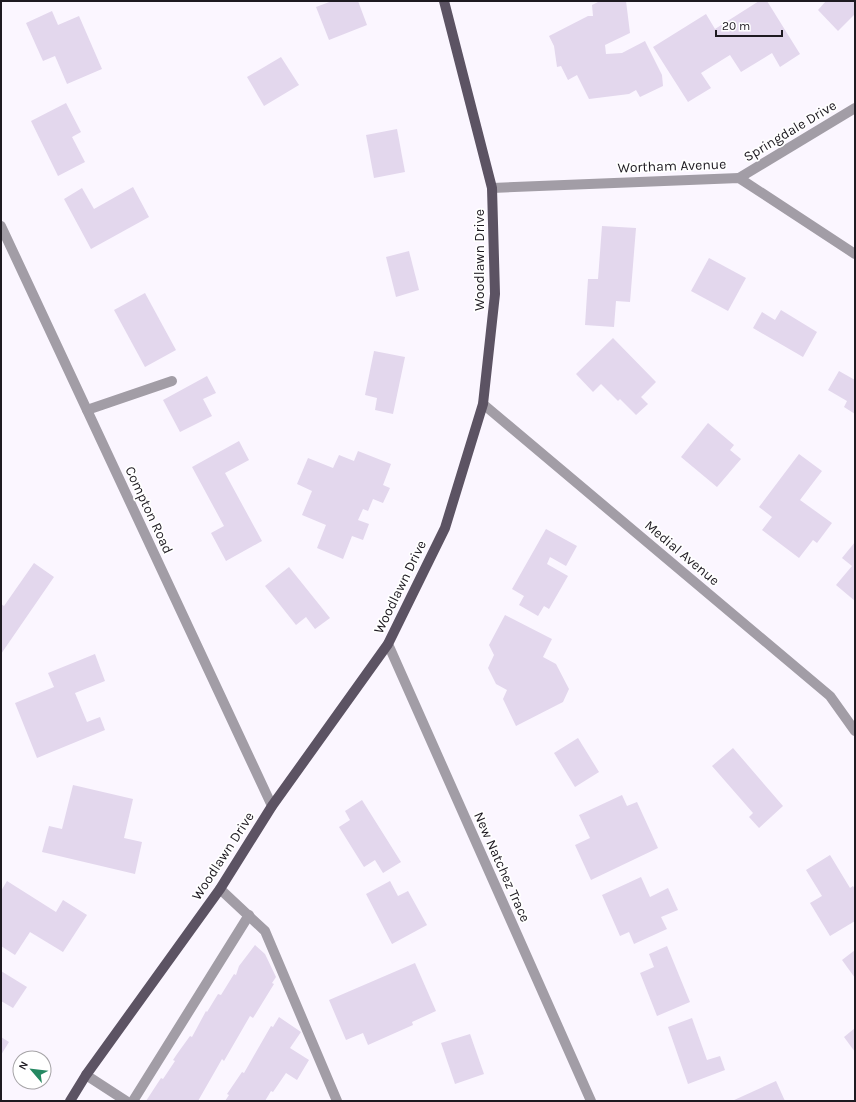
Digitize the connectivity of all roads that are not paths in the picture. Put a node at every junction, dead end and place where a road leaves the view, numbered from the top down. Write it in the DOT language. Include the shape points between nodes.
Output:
graph roads {
  1 [pos="444,1"];
  2 [pos="855,108"];
  3 [pos="739,178"];
  4 [pos="492,188"];
  5 [pos="1,226"];
  6 [pos="855,254"];
  7 [pos="172,381"];
  8 [pos="483,404"];
  9 [pos="87,410"];
  10 [pos="388,644"];
  11 [pos="855,731"];
  12 [pos="272,806"];
  13 [pos="220,888"];
  14 [pos="249,915"];
  15 [pos="86,1075"];
  16 [pos="70,1101"];
  17 [pos="126,1101"];
  18 [pos="133,1101"];
  19 [pos="336,1101"];
  20 [pos="591,1101"];
  1 -- 4 [label="main road, Woodlawn Drive"];
  2 -- 3 [label="street, Springdale Drive"];
  3 -- 4 [label="street, Wortham Avenue"];
  3 -- 6 [label="street, Wortham Avenue"];
  4 -- 8 [label="main road, Woodlawn Drive" via="495,294"];
  5 -- 9 [label="street, Compton Road"];
  7 -- 9 [label="street"];
  8 -- 10 [label="main road, Woodlawn Drive" via="445,528"];
  8 -- 11 [label="street, Medial Avenue" via="830,696"];
  9 -- 12 [label="street, Compton Road"];
  10 -- 12 [label="main road, Woodlawn Drive"];
  10 -- 20 [label="street, New Natchez Trace"];
  12 -- 13 [label="main road, Woodlawn Drive"];
  13 -- 14 [label="street"];
  13 -- 15 [label="main road, Woodlawn Drive"];
  14 -- 18 [label="street"];
  14 -- 19 [label="street" via="265,931"];
  15 -- 16 [label="main road, Woodlawn Drive"];
  15 -- 17 [label="street"];
}
